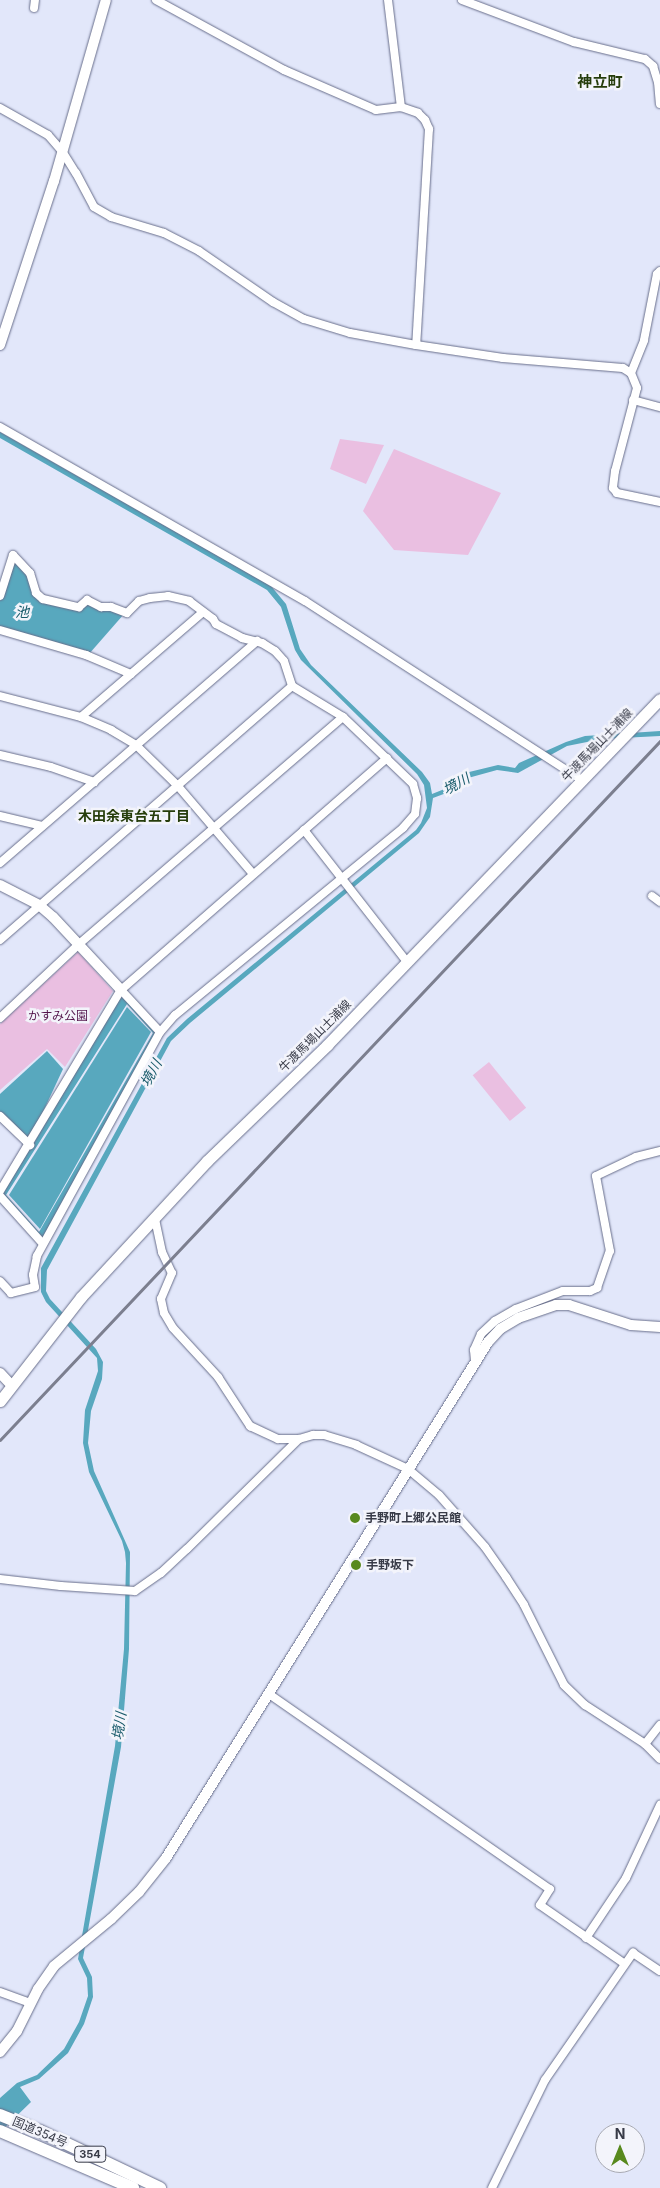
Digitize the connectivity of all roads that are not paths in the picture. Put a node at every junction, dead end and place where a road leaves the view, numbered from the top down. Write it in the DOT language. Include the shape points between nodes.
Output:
graph roads {
  1 [pos="106,0"];
  2 [pos="156,0"];
  3 [pos="388,0"];
  4 [pos="462,0"];
  5 [pos="660,104"];
  6 [pos="401,107"];
  7 [pos="0,108"];
  8 [pos="62,151"];
  9 [pos="660,271"];
  10 [pos="0,345"];
  11 [pos="416,345"];
  12 [pos="631,373"];
  13 [pos="633,400"];
  14 [pos="660,407"];
  15 [pos="0,427"];
  16 [pos="660,502"];
  17 [pos="0,596"];
  18 [pos="203,612"];
  19 [pos="0,630"];
  20 [pos="257,641"];
  21 [pos="131,674"];
  22 [pos="292,686"];
  23 [pos="0,696"];
  24 [pos="660,699"];
  25 [pos="81,717"];
  26 [pos="343,717"];
  27 [pos="136,745"];
  28 [pos="0,754"];
  29 [pos="387,758"];
  30 [pos="582,780"];
  31 [pos="94,782"];
  32 [pos="177,786"];
  33 [pos="0,816"];
  34 [pos="42,826"];
  35 [pos="214,828"];
  36 [pos="304,830"];
  37 [pos="0,863"];
  38 [pos="253,874"];
  39 [pos="342,877"];
  40 [pos="0,885"];
  41 [pos="652,896"];
  42 [pos="660,902"];
  43 [pos="39,905"];
  44 [pos="0,940"];
  45 [pos="79,944"];
  46 [pos="407,962"];
  47 [pos="122,990"];
  48 [pos="0,1018"];
  49 [pos="160,1032"];
  50 [pos="0,1116"];
  51 [pos="30,1144"];
  52 [pos="660,1151"];
  53 [pos="0,1191"];
  54 [pos="0,1196"];
  55 [pos="155,1219"];
  56 [pos="43,1244"];
  57 [pos="0,1281"];
  58 [pos="660,1327"];
  59 [pos="475,1362"];
  60 [pos="0,1373"];
  61 [pos="11,1385"];
  62 [pos="0,1401"];
  63 [pos="299,1440"];
  64 [pos="408,1469"];
  65 [pos="0,1579"];
  66 [pos="269,1694"];
  67 [pos="660,1725"];
  68 [pos="645,1744"];
  69 [pos="660,1759"];
  70 [pos="660,1805"];
  71 [pos="586,1938"];
  72 [pos="625,1964"];
  73 [pos="660,1971"];
  74 [pos="0,1992"];
  75 [pos="31,2003"];
  76 [pos="0,2052"];
  77 [pos="0,2115"];
  78 [pos="4,2132"];
  79 [pos="133,2188"];
  80 [pos="160,2188"];
  81 [pos="492,2188"];
  1 -- 8 [label="street"];
  2 -- 6 [label="street" via="284,70 376,110"];
  3 -- 6 [label="street"];
  4 -- 5 [label="street" via="574,42 645,59 652,66 658,82"];
  6 -- 11 [label="street" via="418,113 429,129"];
  7 -- 8 [label="street" via="48,134"];
  8 -- 10 [label="street"];
  8 -- 11 [label="street" via="94,207 111,217 164,233 199,251 273,302 304,319 350,333"];
  9 -- 12 [label="street" via="644,340"];
  11 -- 12 [label="street" via="503,358 623,368"];
  12 -- 13 [label="street" via="637,388"];
  13 -- 14 [label="street"];
  13 -- 16 [label="street" via="613,488 617,493"];
  15 -- 30 [label="street" via="305,600"];
  17 -- 18 [label="street" via="13,555 30,573 36,594 43,599 79,607 87,600 101,608 111,607 127,613 139,602 168,596 189,601"];
  18 -- 20 [label="street" via="216,624 242,638"];
  18 -- 21 [label="street"];
  19 -- 21 [label="street" via="86,654"];
  20 -- 22 [label="street" via="275,651 284,661"];
  20 -- 27 [label="street"];
  21 -- 25 [label="street"];
  22 -- 26 [label="street"];
  22 -- 32 [label="street"];
  23 -- 25 [label="street"];
  24 -- 30 [label="main road, 牛渡馬場山土浦線"];
  25 -- 27 [label="street"];
  26 -- 29 [label="street"];
  26 -- 35 [label="street"];
  27 -- 31 [label="street"];
  27 -- 32 [label="street"];
  28 -- 31 [label="street"];
  29 -- 36 [label="street"];
  29 -- 39 [label="street" via="413,784 418,798 415,814 403,828"];
  30 -- 46 [label="main road, 牛渡馬場山土浦線"];
  31 -- 34 [label="street"];
  32 -- 35 [label="street"];
  32 -- 43 [label="street"];
  33 -- 34 [label="street"];
  34 -- 37 [label="street"];
  35 -- 38 [label="street"];
  35 -- 45 [label="street"];
  36 -- 38 [label="street"];
  36 -- 39 [label="street"];
  38 -- 47 [label="street"];
  39 -- 46 [label="street"];
  39 -- 49 [label="street" via="176,1015"];
  40 -- 43 [label="street"];
  41 -- 42 [label="street"];
  43 -- 44 [label="street"];
  43 -- 45 [label="street"];
  45 -- 47 [label="street"];
  45 -- 48 [label="street"];
  46 -- 55 [label="main road, 牛渡馬場山土浦線" via="207,1161"];
  47 -- 49 [label="street"];
  47 -- 51 [label="street"];
  49 -- 56 [label="street"];
  50 -- 51 [label="street"];
  51 -- 53 [label="street"];
  52 -- 59 [label="street" via="636,1157 596,1176 610,1251 597,1288 563,1292 516,1309 495,1321 481,1334 474,1350"];
  54 -- 56 [label="street"];
  55 -- 61 [label="main road, 牛渡馬場山土浦線" via="81,1297"];
  55 -- 63 [label="street" via="162,1252 172,1273 161,1299 164,1313 173,1328 218,1377 250,1426 278,1439"];
  56 -- 57 [label="street" via="34,1265 35,1287 11,1293"];
  58 -- 59 [label="street" via="631,1325 569,1305 556,1305 518,1318 500,1329"];
  59 -- 64 [label="street"];
  60 -- 61 [label="street"];
  61 -- 62 [label="main road, 牛渡馬場山土浦線"];
  63 -- 64 [label="street" via="324,1435 356,1445"];
  63 -- 65 [label="street" via="174,1561 135,1591"];
  64 -- 66 [label="street"];
  64 -- 68 [label="street" via="439,1496 485,1547 524,1605 564,1685 585,1705"];
  66 -- 71 [label="street" via="550,1889 540,1906"];
  66 -- 75 [label="street" via="166,1858 139,1892 54,1966"];
  67 -- 68 [label="street"];
  68 -- 69 [label="street"];
  70 -- 71 [label="street" via="626,1878"];
  71 -- 72 [label="street"];
  72 -- 73 [label="street" via="633,1952"];
  72 -- 81 [label="street" via="545,2080"];
  74 -- 75 [label="street"];
  75 -- 76 [label="street" via="17,2030"];
  77 -- 80 [label="highway, 国道354号 / 354"];
  78 -- 79 [label="highway, 国道354号 / 354"];
}
